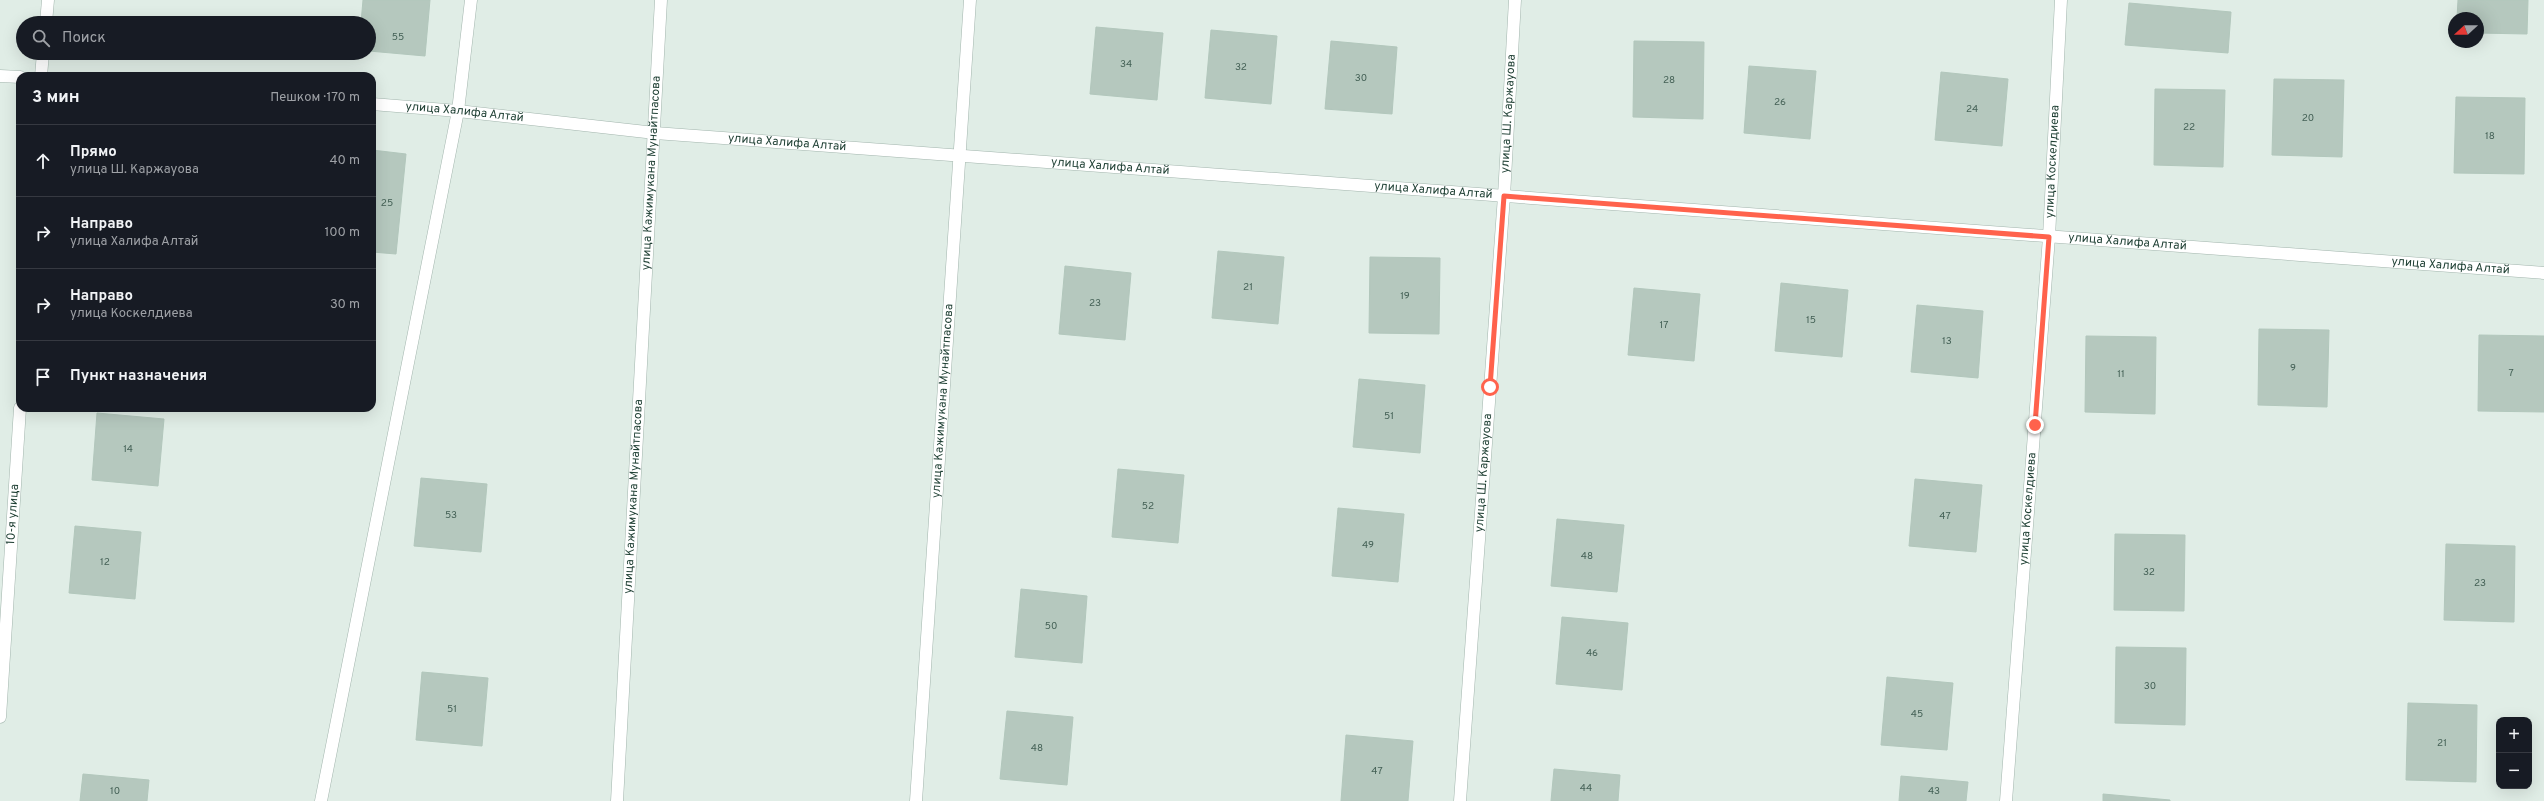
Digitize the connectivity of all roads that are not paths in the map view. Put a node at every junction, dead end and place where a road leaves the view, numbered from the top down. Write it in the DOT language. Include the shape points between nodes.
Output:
graph roads {
  1 [pos="48,0"];
  2 [pos="471,0"];
  3 [pos="661,0"];
  4 [pos="970,0"];
  5 [pos="1515,0"];
  6 [pos="2060,0"];
  7 [pos="47,16"];
  8 [pos="43,60"];
  9 [pos="42,72"];
  10 [pos="0,76"];
  11 [pos="16,77"];
  12 [pos="376,104"];
  13 [pos="458,111"];
  14 [pos="655,133"];
  15 [pos="960,155"];
  16 [pos="1504,196"];
  17 [pos="2049,237"];
  18 [pos="2544,273"];
  19 [pos="20,412"];
  20 [pos="0,717"];
  21 [pos="321,801"];
  22 [pos="617,801"];
  23 [pos="916,801"];
  24 [pos="1460,801"];
  25 [pos="2006,801"];
  1 -- 7 [label="street"];
  2 -- 13 [label="street"];
  3 -- 14 [label="street, улица Кажимукана Мунайтпасова"];
  4 -- 15 [label="street, улица Кажимукана Мунайтпасова"];
  5 -- 16 [label="street, улица Ш. Каржауова"];
  6 -- 17 [label="street, улица Коскелдиева"];
  8 -- 9 [label="street"];
  10 -- 11 [label="street"];
  12 -- 13 [label="street, улица Халифа Алтай"];
  13 -- 14 [label="street, улица Халифа Алтай"];
  13 -- 21 [label="street"];
  14 -- 15 [label="street, улица Халифа Алтай"];
  14 -- 22 [label="street, улица Кажимукана Мунайтпасова"];
  15 -- 16 [label="street, улица Халифа Алтай"];
  15 -- 23 [label="street, улица Кажимукана Мунайтпасова"];
  16 -- 17 [label="street, улица Халифа Алтай"];
  16 -- 24 [label="street, улица Ш. Каржауова"];
  17 -- 18 [label="street, улица Халифа Алтай"];
  17 -- 25 [label="street, улица Коскелдиева"];
  19 -- 20 [label="street, 10-я улица"];
}
